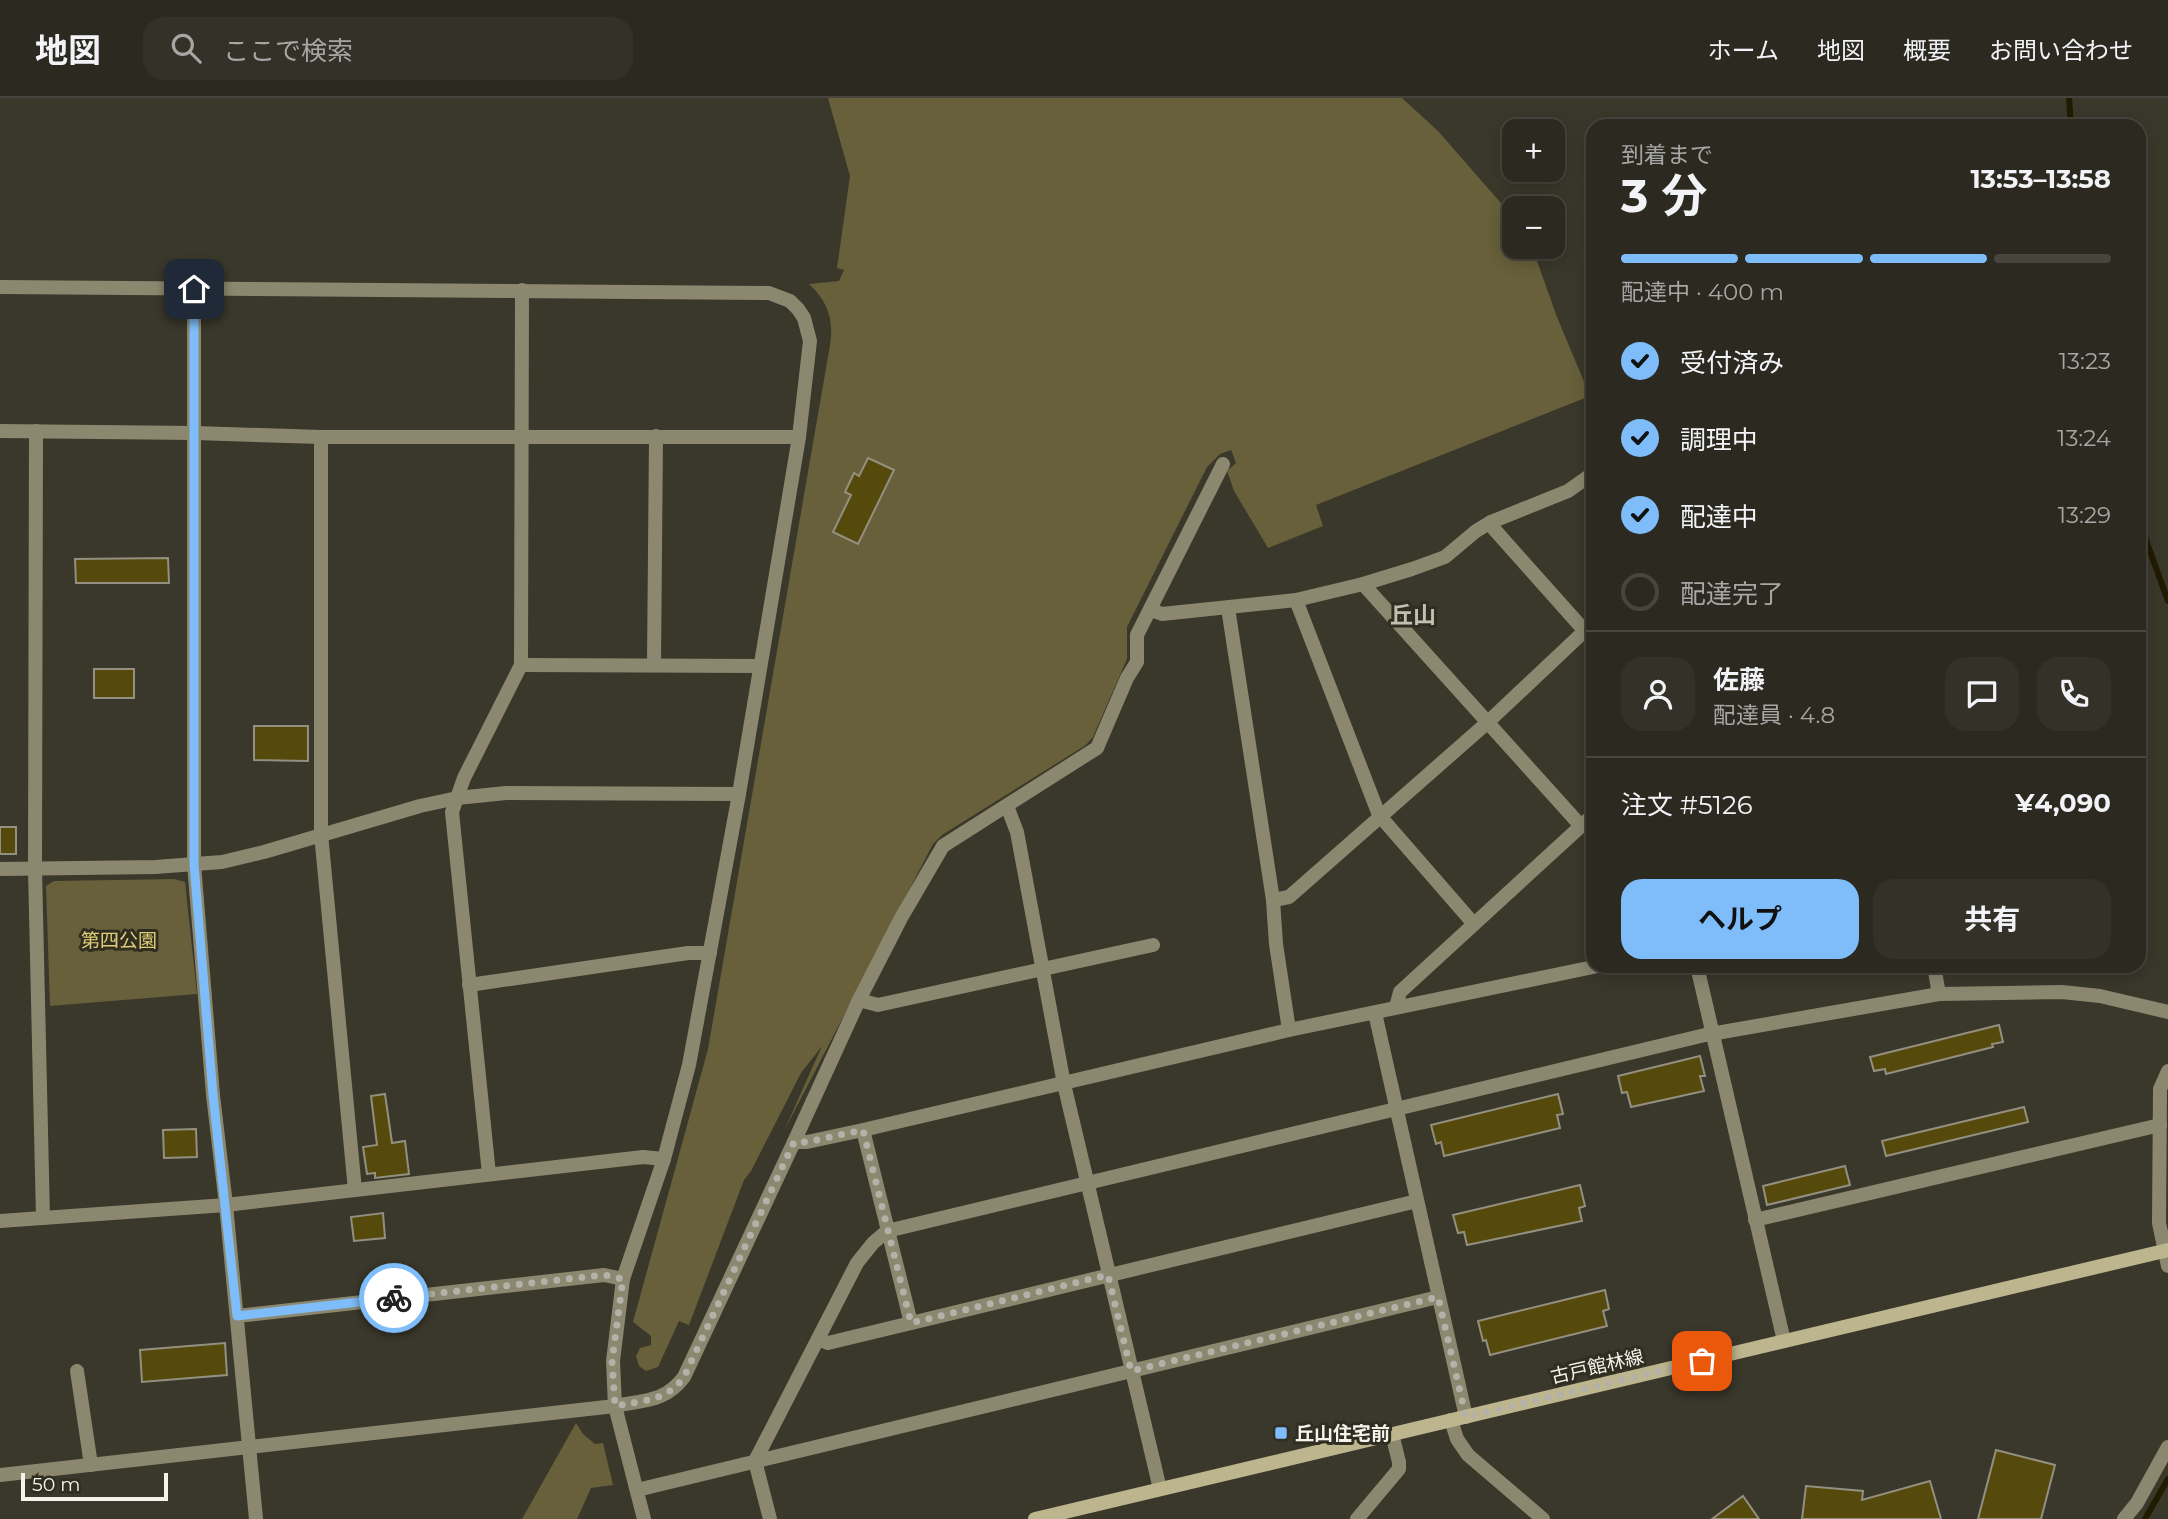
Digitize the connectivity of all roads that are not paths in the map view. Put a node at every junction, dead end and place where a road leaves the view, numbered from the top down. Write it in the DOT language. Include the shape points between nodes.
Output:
graph roads {
  1 [pos="0,287"];
  2 [pos="194,289"];
  3 [pos="522,290"];
  4 [pos="0,431"];
  5 [pos="36,431"];
  6 [pos="195,433"];
  7 [pos="656,436"];
  8 [pos="799,437"];
  9 [pos="321,438"];
  10 [pos="522,438"];
  11 [pos="1223,464"];
  12 [pos="1586,478"];
  13 [pos="1491,522"];
  14 [pos="1363,584"];
  15 [pos="1296,600"];
  16 [pos="1228,608"];
  17 [pos="1151,610"];
  18 [pos="1586,627"];
  19 [pos="1586,635"];
  20 [pos="654,664"];
  21 [pos="521,665"];
  22 [pos="760,666"];
  23 [pos="1488,722"];
  24 [pos="738,794"];
  25 [pos="457,798"];
  26 [pos="1007,806"];
  27 [pos="1379,815"];
  28 [pos="1586,821"];
  29 [pos="1581,826"];
  30 [pos="321,834"];
  31 [pos="194,864"];
  32 [pos="0,869"];
  33 [pos="35,869"];
  34 [pos="1273,900"];
  35 [pos="1473,923"];
  36 [pos="1153,945"];
  37 [pos="710,953"];
  38 [pos="1586,968"];
  39 [pos="1042,971"];
  40 [pos="1699,973"];
  41 [pos="1935,973"];
  42 [pos="470,985"];
  43 [pos="1939,994"];
  44 [pos="859,1000"];
  45 [pos="1396,1007"];
  46 [pos="2168,1012"];
  47 [pos="1375,1013"];
  48 [pos="1289,1030"];
  49 [pos="1712,1034"];
  50 [pos="2168,1071"];
  51 [pos="1063,1084"];
  52 [pos="1397,1109"];
  53 [pos="2160,1125"];
  54 [pos="863,1130"];
  55 [pos="794,1142"];
  56 [pos="664,1159"];
  57 [pos="489,1174"];
  58 [pos="1087,1183"];
  59 [pos="355,1190"];
  60 [pos="1417,1201"];
  61 [pos="226,1205"];
  62 [pos="43,1218"];
  63 [pos="1755,1220"];
  64 [pos="0,1221"];
  65 [pos="887,1231"];
  66 [pos="2166,1251"];
  67 [pos="2168,1266"];
  68 [pos="1108,1275"];
  69 [pos="623,1279"];
  70 [pos="1438,1297"];
  71 [pos="237,1316"];
  72 [pos="911,1323"];
  73 [pos="818,1339"];
  74 [pos="1784,1341"];
  75 [pos="77,1371"];
  76 [pos="1131,1371"];
  77 [pos="615,1406"];
  78 [pos="1466,1417"];
  79 [pos="1451,1420"];
  80 [pos="1392,1434"];
  81 [pos="249,1447"];
  82 [pos="2168,1447"];
  83 [pos="755,1461"];
  84 [pos="91,1465"];
  85 [pos="0,1475"];
  86 [pos="1160,1489"];
  87 [pos="637,1490"];
  88 [pos="256,1519"];
  89 [pos="644,1519"];
  90 [pos="770,1519"];
  91 [pos="1035,1519"];
  92 [pos="1357,1519"];
  93 [pos="1543,1519"];
  94 [pos="2124,1519"];
  1 -- 2 [label="street"];
  2 -- 3 [label="street"];
  2 -- 6 [label="street"];
  3 -- 8 [label="street" via="769,293 790,301 804,318 810,341"];
  3 -- 10 [label="street"];
  4 -- 5 [label="street"];
  5 -- 6 [label="street"];
  5 -- 33 [label="street"];
  6 -- 9 [label="street"];
  6 -- 31 [label="street"];
  7 -- 8 [label="street"];
  7 -- 10 [label="street"];
  7 -- 20 [label="street"];
  8 -- 22 [label="street"];
  9 -- 10 [label="street"];
  9 -- 30 [label="street"];
  10 -- 21 [label="street"];
  11 -- 17 [label="street"];
  12 -- 13 [label="street" via="1568,491"];
  13 -- 14 [label="street" via="1444,557"];
  13 -- 18 [label="street"];
  14 -- 15 [label="street"];
  14 -- 23 [label="street"];
  15 -- 16 [label="street"];
  15 -- 27 [label="street"];
  16 -- 17 [label="street" via="1162,614"];
  16 -- 34 [label="street"];
  17 -- 26 [label="street" via="1137,635 1137,662 1097,748"];
  19 -- 23 [label="street"];
  20 -- 21 [label="street"];
  20 -- 22 [label="street"];
  21 -- 25 [label="street"];
  22 -- 24 [label="street"];
  23 -- 27 [label="street"];
  23 -- 29 [label="street"];
  24 -- 25 [label="street" via="565,792"];
  24 -- 37 [label="street"];
  25 -- 30 [label="street"];
  25 -- 42 [label="street" via="452,812"];
  26 -- 39 [label="street" via="1017,832"];
  26 -- 44 [label="street" via="943,846"];
  27 -- 34 [label="street" via="1289,897"];
  27 -- 35 [label="street"];
  28 -- 29 [label="street"];
  29 -- 35 [label="street"];
  30 -- 31 [label="street" via="222,862"];
  30 -- 59 [label="street"];
  31 -- 33 [label="street"];
  31 -- 61 [label="street"];
  32 -- 33 [label="street"];
  33 -- 62 [label="street"];
  34 -- 48 [label="street"];
  35 -- 45 [label="street" via="1400,992"];
  36 -- 39 [label="street"];
  37 -- 42 [label="street"];
  37 -- 56 [label="street" via="689,1065"];
  38 -- 45 [label="street"];
  39 -- 44 [label="street" via="878,1005"];
  39 -- 51 [label="street"];
  40 -- 49 [label="street"];
  41 -- 43 [label="street"];
  42 -- 57 [label="street"];
  43 -- 46 [label="street" via="2062,992"];
  43 -- 49 [label="street"];
  44 -- 55 [label="street"];
  45 -- 47 [label="street"];
  47 -- 48 [label="street"];
  47 -- 52 [label="street"];
  48 -- 51 [label="street"];
  49 -- 52 [label="street"];
  49 -- 63 [label="street"];
  50 -- 53 [label="street" via="2160,1089"];
  51 -- 54 [label="street"];
  51 -- 58 [label="street"];
  52 -- 58 [label="street"];
  52 -- 60 [label="street"];
  53 -- 63 [label="street"];
  53 -- 66 [label="street" via="2160,1223"];
  54 -- 55 [label="street"];
  54 -- 65 [label="street"];
  55 -- 77 [label="street" via="684,1377 674,1391 660,1397"];
  56 -- 57 [label="street" via="643,1157"];
  56 -- 69 [label="street"];
  57 -- 59 [label="street"];
  58 -- 65 [label="street"];
  58 -- 68 [label="street"];
  59 -- 61 [label="street"];
  60 -- 68 [label="street"];
  60 -- 70 [label="street"];
  61 -- 62 [label="street"];
  61 -- 71 [label="street"];
  62 -- 64 [label="street"];
  63 -- 74 [label="street"];
  65 -- 72 [label="street"];
  65 -- 73 [label="street" via="857,1263"];
  66 -- 67 [label="street"];
  66 -- 74 [label="main road, 古戸館林線"];
  68 -- 72 [label="street"];
  68 -- 76 [label="street"];
  69 -- 71 [label="street" via="604,1275"];
  69 -- 77 [label="street" via="612,1361"];
  70 -- 76 [label="street"];
  70 -- 78 [label="street"];
  71 -- 81 [label="street"];
  72 -- 73 [label="street" via="828,1343"];
  73 -- 83 [label="street"];
  74 -- 78 [label="main road, 古戸館林線"];
  75 -- 84 [label="street"];
  76 -- 83 [label="street"];
  76 -- 86 [label="street"];
  77 -- 81 [label="street"];
  77 -- 87 [label="street"];
  78 -- 79 [label="main road, 古戸館林線"];
  79 -- 80 [label="main road, 古戸館林線"];
  79 -- 93 [label="street" via="1468,1455"];
  80 -- 86 [label="main road, 古戸館林線"];
  80 -- 92 [label="street" via="1399,1469"];
  81 -- 84 [label="street"];
  81 -- 88 [label="street"];
  82 -- 94 [label="street"];
  83 -- 87 [label="street"];
  83 -- 90 [label="street"];
  84 -- 85 [label="street"];
  86 -- 91 [label="main road, 古戸館林線"];
  87 -- 89 [label="street"];
}
